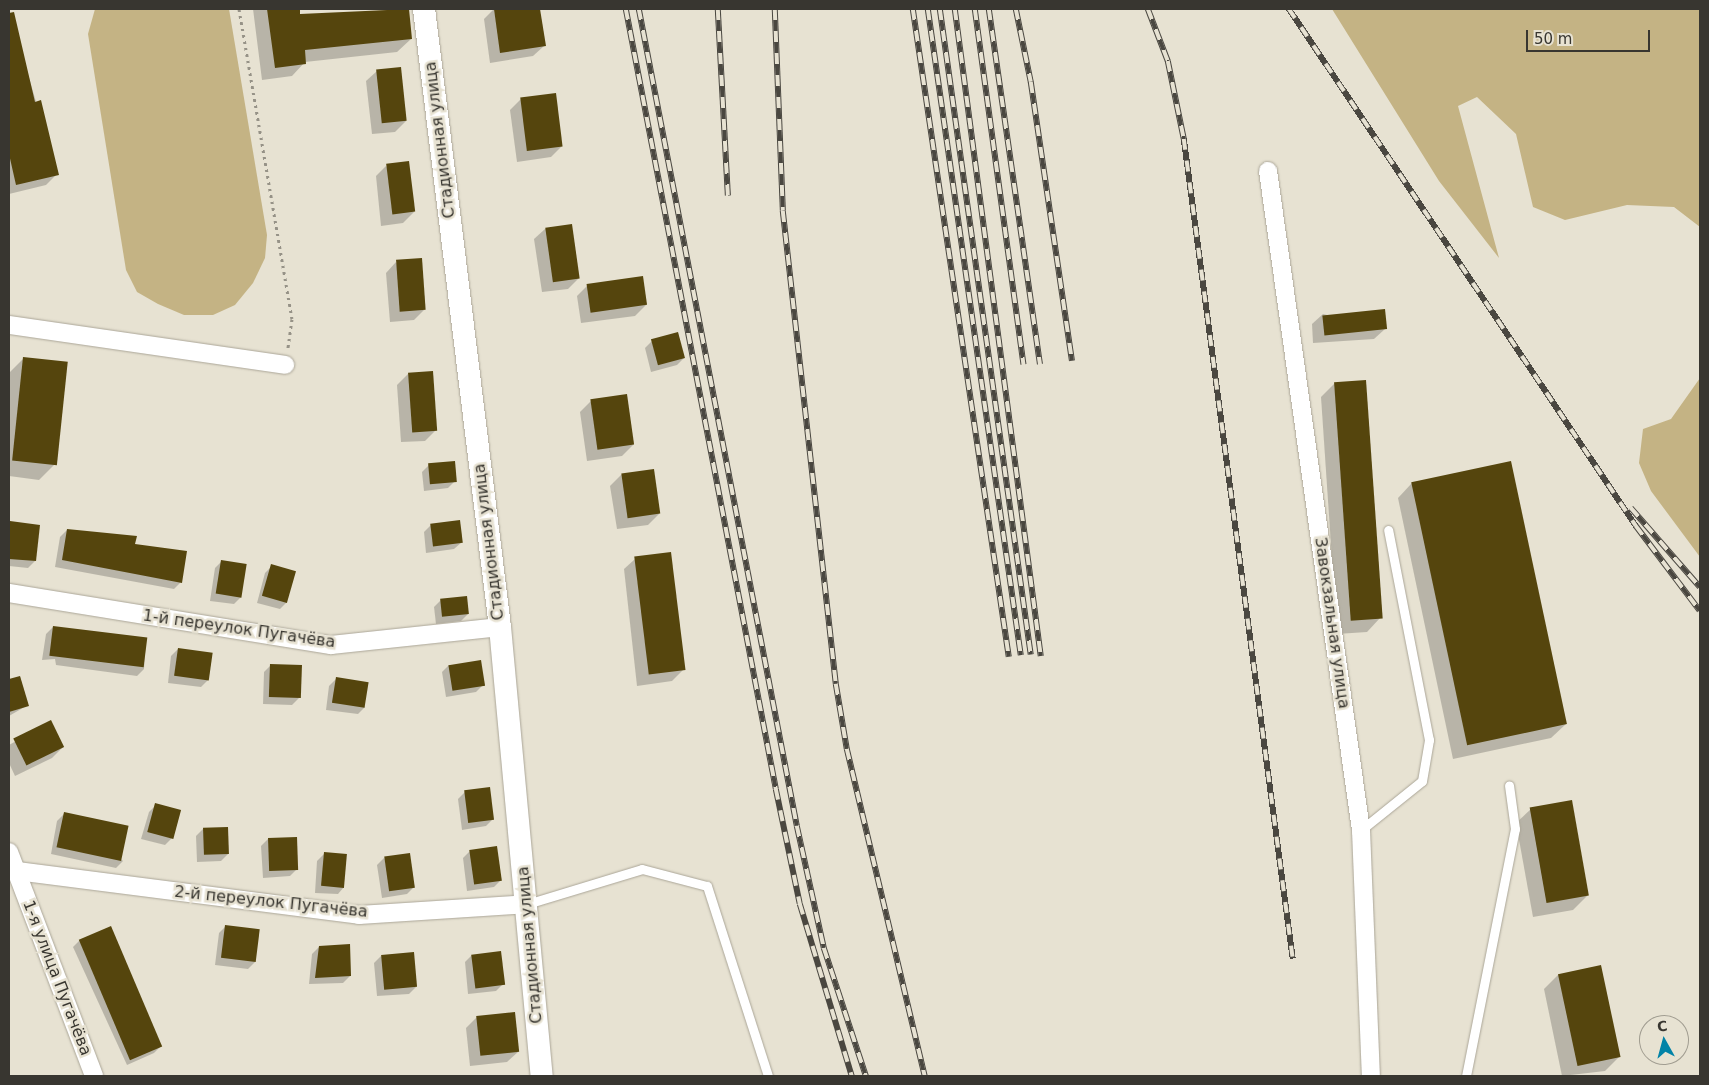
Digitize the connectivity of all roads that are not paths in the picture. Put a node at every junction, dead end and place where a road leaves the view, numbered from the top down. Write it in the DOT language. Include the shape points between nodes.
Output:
graph roads {
  1 [pos="424,9"];
  2 [pos="1268,171"];
  3 [pos="9,325"];
  4 [pos="286,365"];
  5 [pos="1388,530"];
  6 [pos="9,593"];
  7 [pos="500,627"];
  8 [pos="1509,785"];
  9 [pos="1361,830"];
  10 [pos="9,852"];
  11 [pos="17,871"];
  12 [pos="526,904"];
  13 [pos="94,1076"];
  14 [pos="542,1076"];
  15 [pos="768,1076"];
  16 [pos="1371,1076"];
  17 [pos="1466,1076"];
  1 -- 7 [label="street, Стадионная улица"];
  2 -- 9 [label="street, Завокзальная улица"];
  3 -- 4 [label="street"];
  5 -- 9 [label="lane" via="1429,747 1422,781"];
  6 -- 7 [label="street, 1-й переулок Пугачёва" via="331,645"];
  7 -- 12 [label="street, Стадионная улица"];
  8 -- 17 [label="lane" via="1515,829"];
  9 -- 16 [label="street, Завокзальная улица"];
  10 -- 11 [label="street, 1-я улица Пугачёва"];
  11 -- 12 [label="street, 2-й переулок Пугачёва" via="359,915"];
  11 -- 13 [label="street, 1-я улица Пугачёва"];
  12 -- 14 [label="street, Стадионная улица"];
  12 -- 15 [label="lane" via="642,869 707,886"];
}
